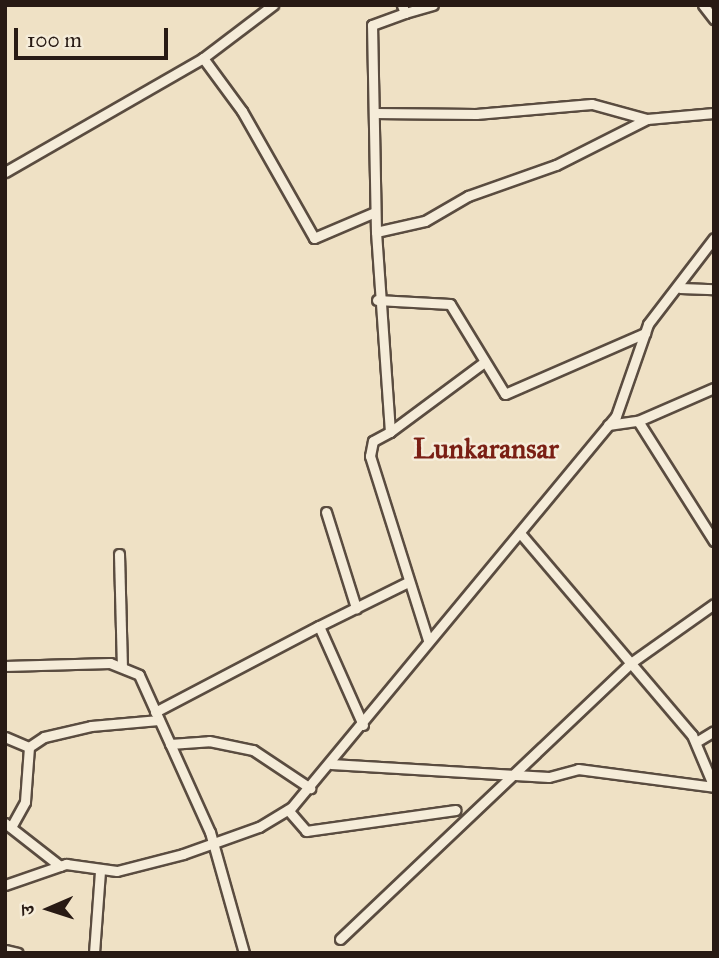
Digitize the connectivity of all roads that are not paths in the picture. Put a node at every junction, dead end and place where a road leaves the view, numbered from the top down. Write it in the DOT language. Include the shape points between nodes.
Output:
graph roads {
  1 [pos="273,5"];
  2 [pos="433,5"];
  3 [pos="703,5"];
  4 [pos="403,9"];
  5 [pos="714,19"];
  6 [pos="203,58"];
  7 [pos="374,113"];
  8 [pos="714,113"];
  9 [pos="647,119"];
  10 [pos="5,172"];
  11 [pos="375,212"];
  12 [pos="376,232"];
  13 [pos="714,238"];
  14 [pos="680,288"];
  15 [pos="714,289"];
  16 [pos="377,300"];
  17 [pos="645,333"];
  18 [pos="483,363"];
  19 [pos="714,388"];
  20 [pos="638,421"];
  21 [pos="608,425"];
  22 [pos="390,432"];
  23 [pos="326,512"];
  24 [pos="520,533"];
  25 [pos="714,541"];
  26 [pos="119,554"];
  27 [pos="408,582"];
  28 [pos="714,604"];
  29 [pos="356,608"];
  30 [pos="319,626"];
  31 [pos="428,640"];
  32 [pos="632,662"];
  33 [pos="5,666"];
  34 [pos="122,667"];
  35 [pos="157,716"];
  36 [pos="363,725"];
  37 [pos="714,731"];
  38 [pos="5,737"];
  39 [pos="696,741"];
  40 [pos="170,744"];
  41 [pos="29,747"];
  42 [pos="331,764"];
  43 [pos="519,772"];
  44 [pos="714,787"];
  45 [pos="310,788"];
  46 [pos="288,810"];
  47 [pos="456,810"];
  48 [pos="8,825"];
  49 [pos="212,843"];
  50 [pos="60,866"];
  51 [pos="100,871"];
  52 [pos="5,885"];
  53 [pos="340,939"];
  54 [pos="5,950"];
  55 [pos="18,953"];
  56 [pos="94,953"];
  57 [pos="244,953"];
  1 -- 6 [label="street"];
  2 -- 4 [label="street"];
  3 -- 5 [label="street"];
  4 -- 7 [label="street" via="372,24"];
  6 -- 10 [label="street"];
  6 -- 11 [label="street" via="242,111 314,238"];
  7 -- 9 [label="street" via="476,114 592,104"];
  7 -- 11 [label="street"];
  8 -- 9 [label="street"];
  9 -- 12 [label="street" via="556,165 468,196 425,221"];
  11 -- 12 [label="street"];
  12 -- 16 [label="street"];
  13 -- 14 [label="street" via="698,252"];
  14 -- 15 [label="street"];
  14 -- 17 [label="street"];
  16 -- 18 [label="street" via="450,304"];
  16 -- 22 [label="street"];
  17 -- 18 [label="street" via="505,394"];
  17 -- 21 [label="street"];
  18 -- 22 [label="street"];
  19 -- 20 [label="street"];
  20 -- 21 [label="street"];
  20 -- 25 [label="street"];
  21 -- 24 [label="street"];
  22 -- 27 [label="street" via="373,442 370,456"];
  23 -- 29 [label="street"];
  24 -- 31 [label="street"];
  24 -- 32 [label="street"];
  26 -- 34 [label="street"];
  27 -- 29 [label="street"];
  27 -- 31 [label="street"];
  28 -- 32 [label="street"];
  29 -- 30 [label="street"];
  30 -- 35 [label="street"];
  30 -- 36 [label="street"];
  31 -- 36 [label="street"];
  32 -- 39 [label="street"];
  32 -- 43 [label="street"];
  33 -- 34 [label="street"];
  34 -- 35 [label="street" via="139,675"];
  35 -- 40 [label="street"];
  35 -- 41 [label="street" via="90,726"];
  36 -- 42 [label="street"];
  37 -- 39 [label="street"];
  38 -- 41 [label="street"];
  39 -- 44 [label="street"];
  40 -- 45 [label="street" via="209,741 253,750"];
  40 -- 49 [label="street"];
  41 -- 48 [label="street" via="25,802"];
  42 -- 43 [label="street"];
  42 -- 45 [label="street"];
  43 -- 44 [label="street" via="549,777 605,771"];
  43 -- 53 [label="street"];
  45 -- 46 [label="street"];
  46 -- 47 [label="street" via="306,831"];
  46 -- 49 [label="street"];
  48 -- 50 [label="street"];
  49 -- 51 [label="street"];
  49 -- 57 [label="street"];
  50 -- 51 [label="street"];
  50 -- 52 [label="street"];
  51 -- 56 [label="street"];
  54 -- 55 [label="street"];
}
